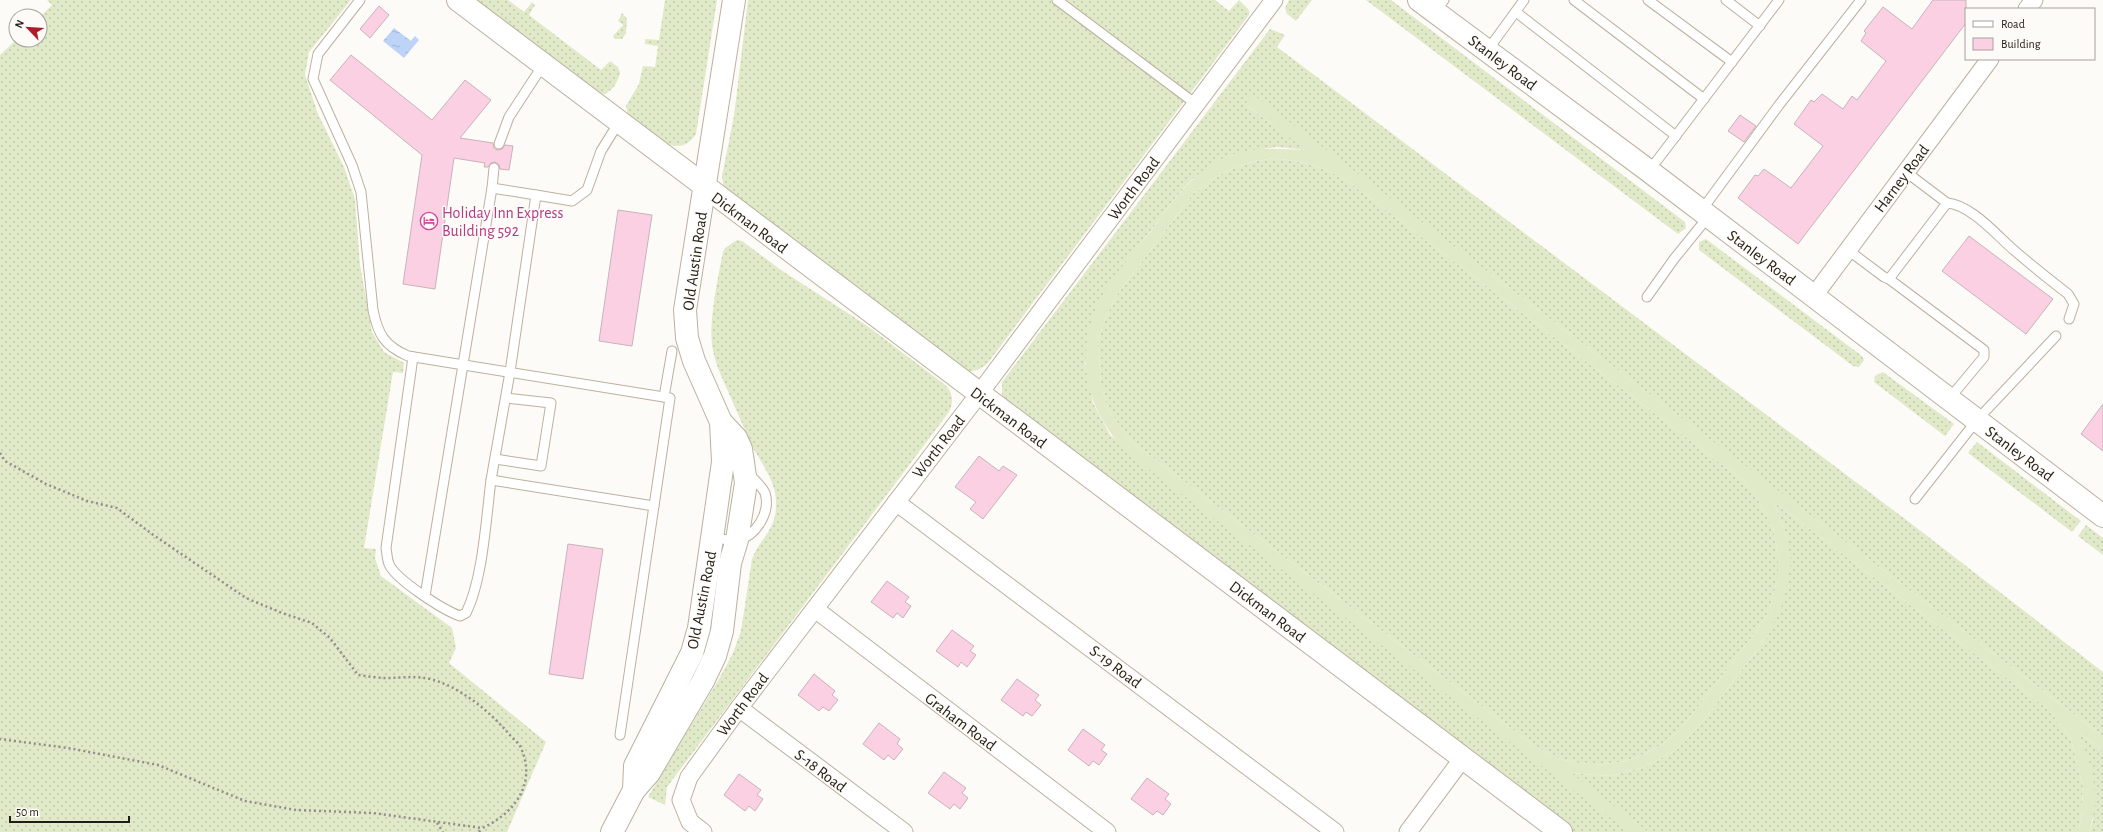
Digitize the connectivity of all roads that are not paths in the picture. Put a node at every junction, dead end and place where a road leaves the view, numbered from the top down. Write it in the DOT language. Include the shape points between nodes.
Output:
graph roads {
  1 [pos="360,0"];
  2 [pos="458,0"];
  3 [pos="734,0"];
  4 [pos="1057,0"];
  5 [pos="1274,0"];
  6 [pos="1524,0"];
  7 [pos="1574,0"];
  8 [pos="1648,0"];
  9 [pos="1726,0"];
  10 [pos="1779,0"];
  11 [pos="1861,0"];
  12 [pos="2034,0"];
  13 [pos="1433,4"];
  14 [pos="2028,8"];
  15 [pos="1516,12"];
  16 [pos="1760,26"];
  17 [pos="1487,51"];
  18 [pos="1989,60"];
  19 [pos="1732,62"];
  20 [pos="543,65"];
  21 [pos="1704,99"];
  22 [pos="1196,104"];
  23 [pos="619,122"];
  24 [pos="1676,136"];
  25 [pos="500,144"];
  26 [pos="494,168"];
  27 [pos="1649,171"];
  28 [pos="1906,172"];
  29 [pos="705,187"];
  30 [pos="492,188"];
  31 [pos="536,195"];
  32 [pos="1947,203"];
  33 [pos="1705,214"];
  34 [pos="1848,250"];
  35 [pos="1890,279"];
  36 [pos="1647,296"];
  37 [pos="1813,297"];
  38 [pos="2069,320"];
  39 [pos="2056,336"];
  40 [pos="672,351"];
  41 [pos="413,357"];
  42 [pos="462,365"];
  43 [pos="510,372"];
  44 [pos="979,394"];
  45 [pos="664,397"];
  46 [pos="506,398"];
  47 [pos="1949,400"];
  48 [pos="1977,420"];
  49 [pos="721,422"];
  50 [pos="495,459"];
  51 [pos="491,480"];
  52 [pos="1915,499"];
  53 [pos="896,502"];
  54 [pos="654,506"];
  55 [pos="2103,516"];
  56 [pos="712,537"];
  57 [pos="737,540"];
  58 [pos="425,596"];
  59 [pos="815,609"];
  60 [pos="739,708"];
  61 [pos="620,735"];
  62 [pos="1463,758"];
  63 [pos="634,790"];
  64 [pos="697,827"];
  65 [pos="612,832"];
  66 [pos="904,832"];
  67 [pos="1106,832"];
  68 [pos="1335,832"];
  69 [pos="1408,832"];
  70 [pos="1561,832"];
  1 -- 41 [label="lane" via="318,54 313,79 361,192 376,327 385,342 398,352"];
  2 -- 20 [label="street, Dickman Road"];
  3 -- 29 [label="street, Old Austin Road"];
  4 -- 22 [label="lane"];
  5 -- 22 [label="street, Worth Road"];
  6 -- 15 [label="lane"];
  7 -- 21 [label="lane"];
  8 -- 19 [label="lane"];
  9 -- 16 [label="lane"];
  10 -- 16 [label="lane"];
  11 -- 33 [label="lane" via="1716,189"];
  12 -- 14 [label="street"];
  13 -- 17 [label="street, Stanley Road"];
  15 -- 17 [label="lane"];
  15 -- 24 [label="lane"];
  16 -- 19 [label="lane"];
  17 -- 27 [label="street, Stanley Road"];
  18 -- 28 [label="street, Harney Road"];
  19 -- 21 [label="lane"];
  20 -- 23 [label="street, Dickman Road"];
  20 -- 25 [label="lane" via="509,117"];
  21 -- 24 [label="lane"];
  22 -- 44 [label="street, Worth Road"];
  23 -- 29 [label="street, Dickman Road"];
  23 -- 31 [label="lane" via="601,151 586,190 572,201"];
  24 -- 27 [label="lane"];
  26 -- 30 [label="lane"];
  27 -- 33 [label="street, Stanley Road"];
  28 -- 32 [label="lane"];
  28 -- 34 [label="street, Harney Road"];
  29 -- 44 [label="street, Dickman Road"];
  29 -- 49 [label="street, Old Austin Road" via="685,310 687,338 694,361"];
  30 -- 31 [label="lane"];
  30 -- 42 [label="lane"];
  31 -- 43 [label="lane"];
  32 -- 35 [label="lane"];
  32 -- 38 [label="lane" via="1961,206 1997,233 2013,250 2068,294 2074,304"];
  33 -- 36 [label="lane"];
  33 -- 37 [label="street, Stanley Road"];
  34 -- 35 [label="lane"];
  34 -- 37 [label="street, Harney Road"];
  35 -- 47 [label="lane" via="1984,350 1984,357"];
  37 -- 47 [label="street, Stanley Road"];
  39 -- 48 [label="lane"];
  40 -- 45 [label="lane"];
  41 -- 42 [label="lane"];
  41 -- 58 [label="lane" via="386,548 389,564"];
  42 -- 43 [label="lane"];
  42 -- 58 [label="lane"];
  43 -- 45 [label="lane"];
  43 -- 46 [label="lane"];
  44 -- 53 [label="street, Worth Road"];
  44 -- 62 [label="street, Dickman Road"];
  45 -- 54 [label="lane" via="670,398"];
  46 -- 50 [label="lane"];
  46 -- 50 [label="lane" via="551,403 540,466"];
  47 -- 48 [label="street, Stanley Road"];
  48 -- 52 [label="lane"];
  48 -- 55 [label="street, Stanley Road"];
  49 -- 56 [label="street, Old Austin Road" via="723,462"];
  49 -- 57 [label="street, Old Austin Road" via="736,438 745,470 746,482"];
  50 -- 51 [label="lane"];
  51 -- 54 [label="lane"];
  51 -- 58 [label="lane" via="477,581 466,613 460,616 450,612"];
  53 -- 59 [label="street, Worth Road"];
  53 -- 68 [label="street, S-19 Road"];
  54 -- 61 [label="lane"];
  56 -- 57 [label="lane"];
  56 -- 63 [label="street, Old Austin Road" via="699,628 692,652 635,766"];
  57 -- 63 [label="street, Old Austin Road" via="730,563 722,631 715,656 650,773"];
  59 -- 60 [label="street, Worth Road"];
  59 -- 67 [label="street, Graham Road"];
  60 -- 64 [label="street, Worth Road" via="689,777 681,800"];
  60 -- 66 [label="street, S-18 Road"];
  62 -- 69 [label="street"];
  62 -- 70 [label="street, Dickman Road"];
  63 -- 65 [label="street, Old Austin Road"];
}
